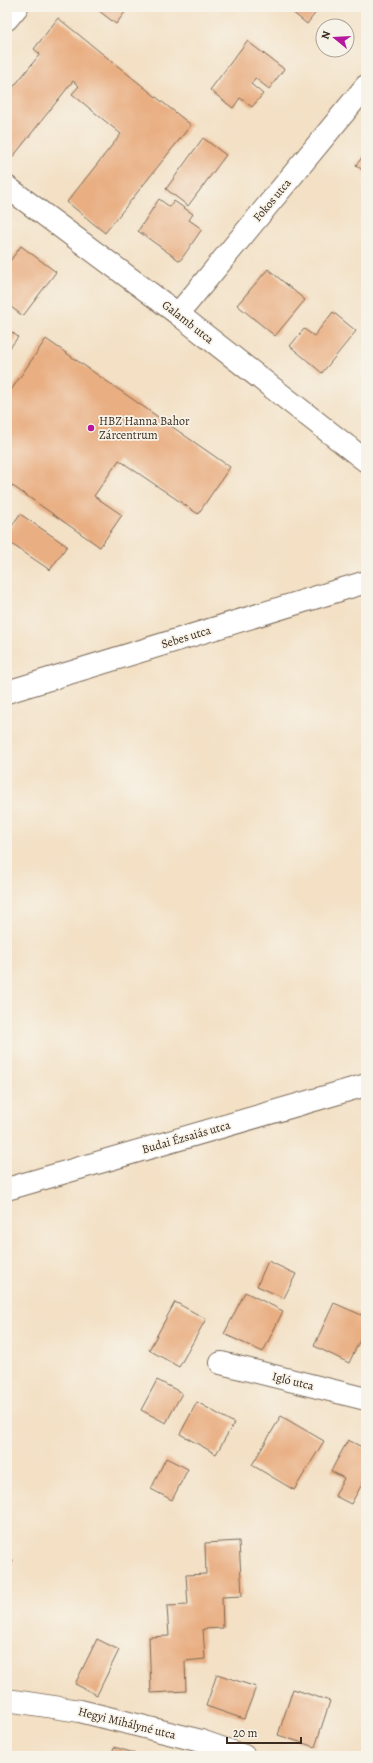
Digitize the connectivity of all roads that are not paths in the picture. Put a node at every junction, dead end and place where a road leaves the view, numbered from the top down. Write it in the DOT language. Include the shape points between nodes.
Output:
graph roads {
  1 [pos="17,7"];
  2 [pos="7,19"];
  3 [pos="366,86"];
  4 [pos="7,187"];
  5 [pos="178,314"];
  6 [pos="366,461"];
  7 [pos="366,582"];
  8 [pos="7,692"];
  9 [pos="366,1085"];
  10 [pos="7,1189"];
  11 [pos="221,1363"];
  12 [pos="366,1399"];
  13 [pos="7,1700"];
  14 [pos="244,1756"];
  1 -- 2 [label="street"];
  3 -- 5 [label="street, Fokos utca"];
  4 -- 5 [label="street, Galamb utca"];
  5 -- 6 [label="street, Galamb utca"];
  7 -- 8 [label="street, Sebes utca"];
  9 -- 10 [label="street, Budai Ézsaiás utca"];
  11 -- 12 [label="street, Igló utca"];
  13 -- 14 [label="street, Hegyi Mihályné utca" via="80,1711 201,1741"];
}
